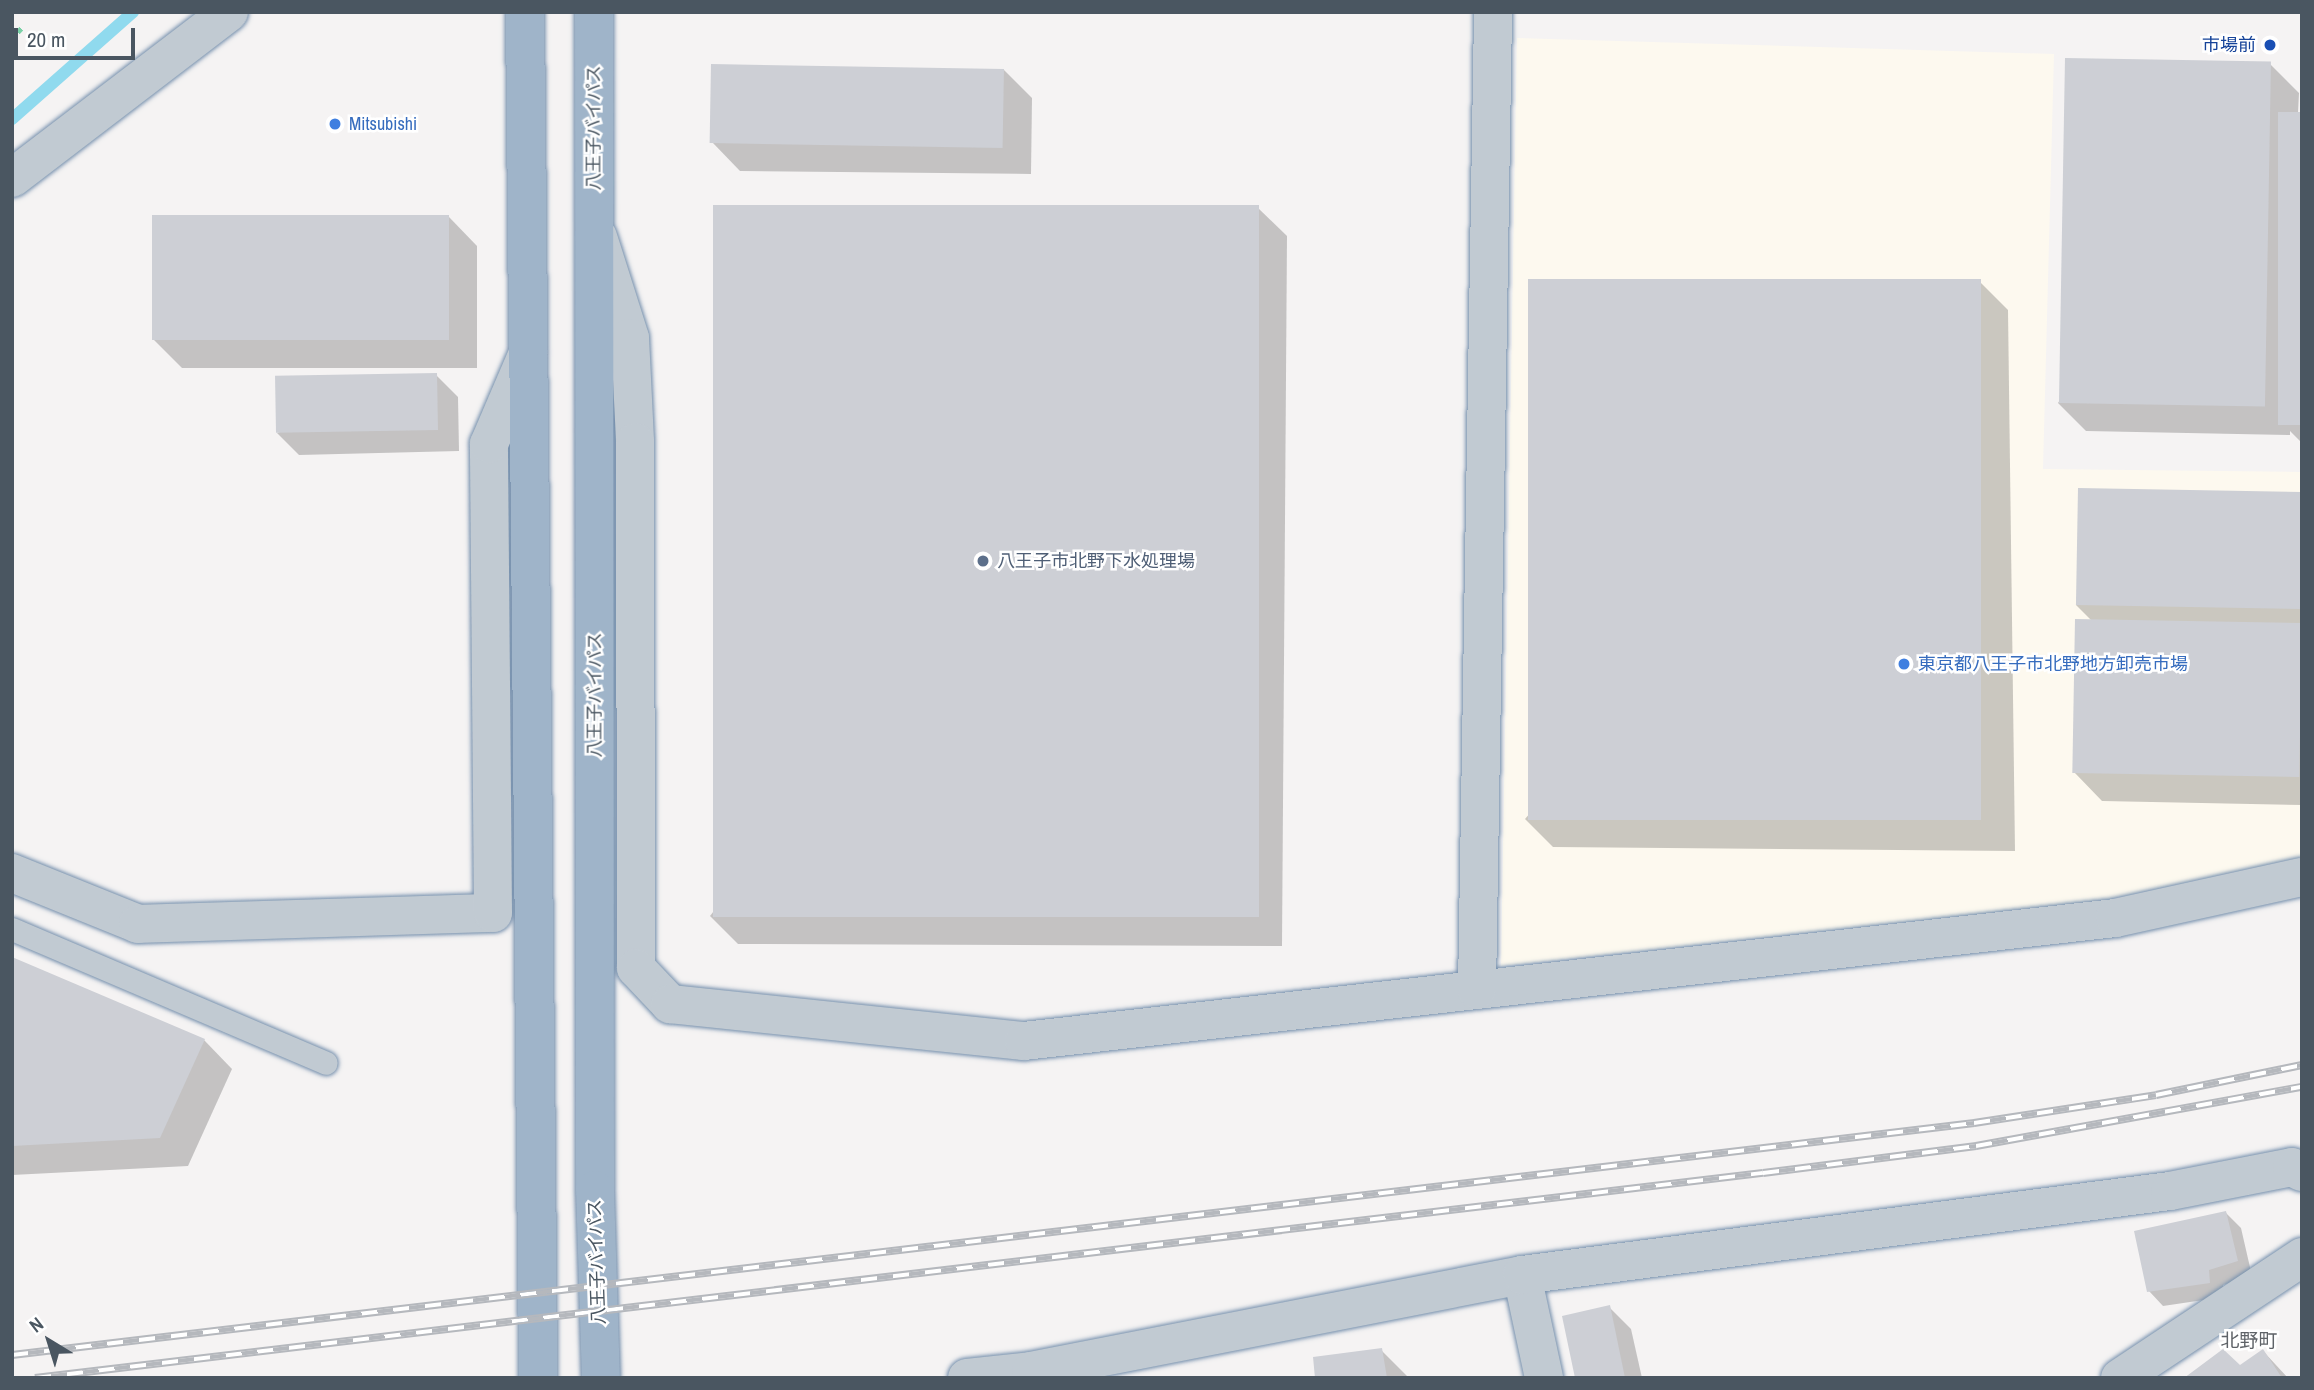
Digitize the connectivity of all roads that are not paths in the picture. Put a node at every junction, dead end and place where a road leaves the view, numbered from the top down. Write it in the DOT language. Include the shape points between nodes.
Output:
graph roads {
  1 [pos="229,12"];
  2 [pos="525,12"];
  3 [pos="594,12"];
  4 [pos="1493,12"];
  5 [pos="12,177"];
  6 [pos="595,227"];
  7 [pos="528,353"];
  8 [pos="12,873"];
  9 [pos="2302,877"];
  10 [pos="12,929"];
  11 [pos="1477,990"];
  12 [pos="326,1063"];
  13 [pos="2302,1172"];
  14 [pos="2302,1257"];
  15 [pos="1522,1275"];
  16 [pos="1032,1374"];
  17 [pos="538,1378"];
  18 [pos="601,1378"];
  19 [pos="967,1378"];
  20 [pos="1544,1378"];
  21 [pos="2120,1378"];
  1 -- 5 [label="street"];
  2 -- 7 [label="highway"];
  3 -- 6 [label="highway, 八王子バイパス"];
  4 -- 11 [label="street"];
  6 -- 11 [label="street" via="630,338 635,456 636,968 670,1004 1024,1041"];
  6 -- 18 [label="highway, 八王子バイパス" via="595,1190"];
  7 -- 8 [label="street" via="488,444 493,913 138,925"];
  7 -- 17 [label="highway"];
  9 -- 11 [label="street" via="2115,918"];
  10 -- 12 [label="lane"];
  13 -- 15 [label="street" via="2292,1167 2171,1191"];
  14 -- 21 [label="street"];
  15 -- 16 [label="street"];
  15 -- 20 [label="street"];
  16 -- 19 [label="street"];
}
